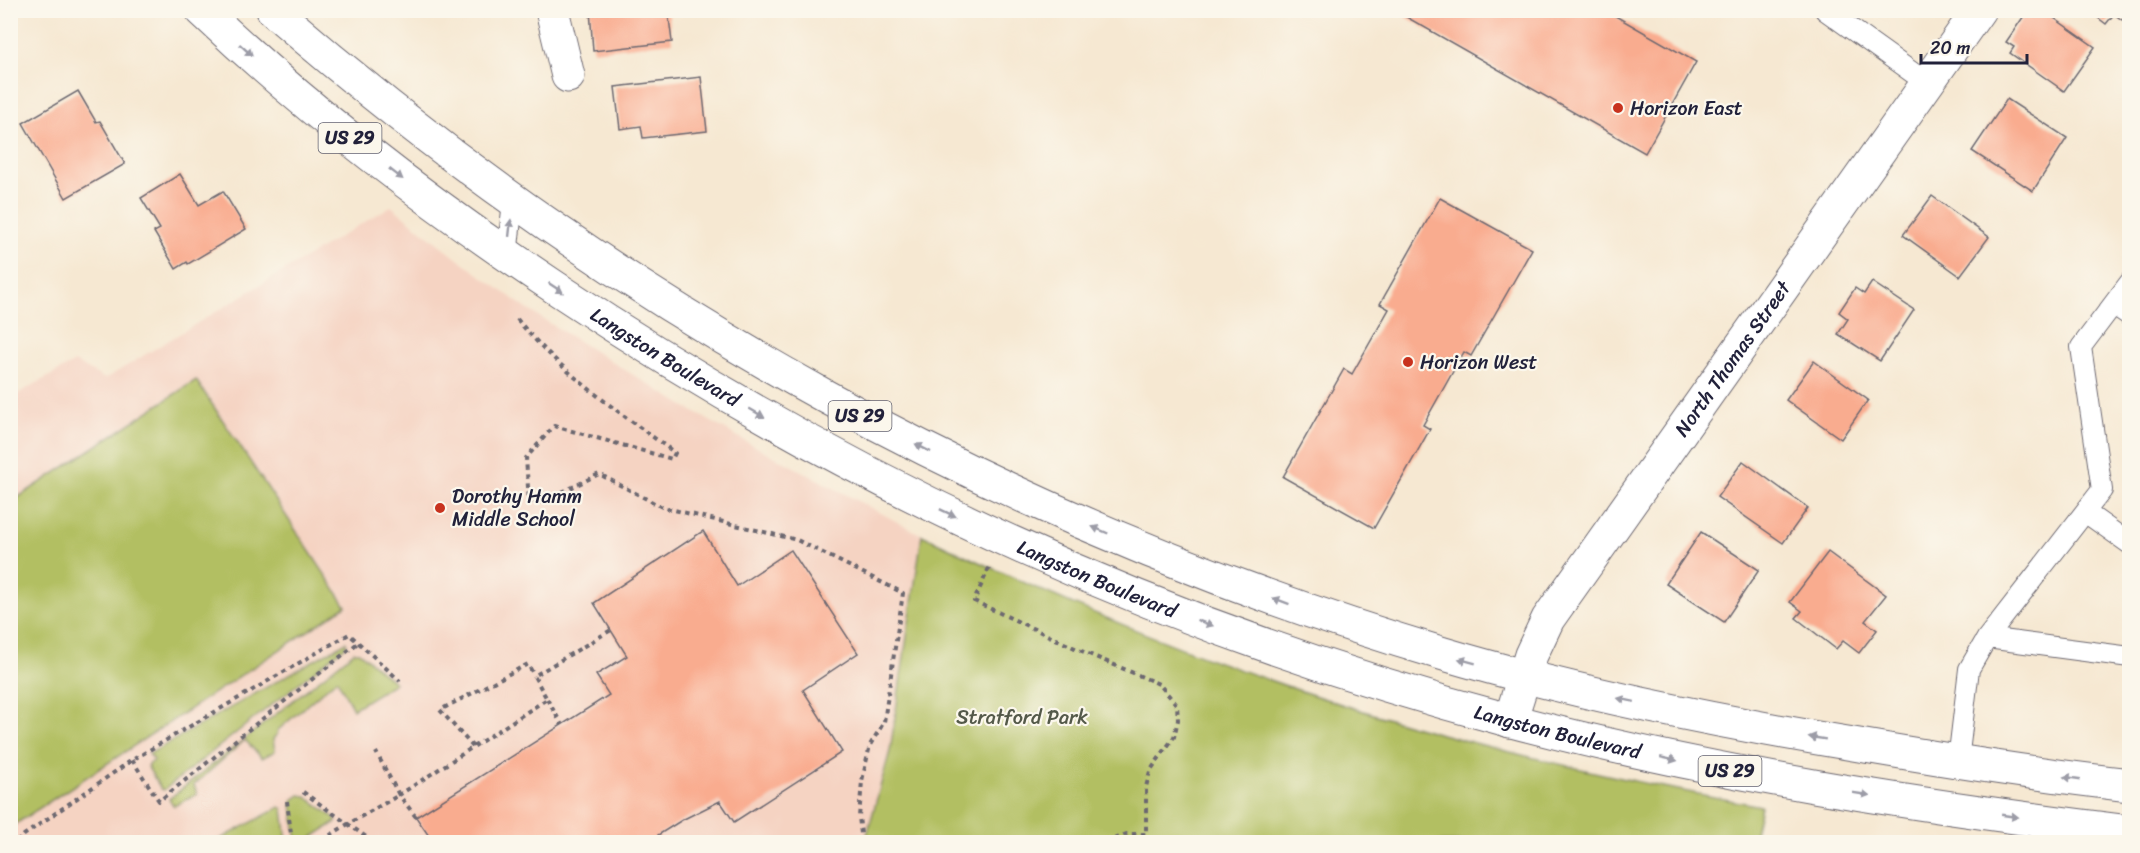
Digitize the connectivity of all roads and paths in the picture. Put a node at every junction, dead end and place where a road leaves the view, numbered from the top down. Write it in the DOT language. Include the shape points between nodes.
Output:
graph roads {
  1 [pos="202,10"];
  2 [pos="273,10"];
  3 [pos="552,10"];
  4 [pos="1825,10"];
  5 [pos="1978,10"];
  6 [pos="568,76"];
  7 [pos="1927,83"];
  8 [pos="513,201"];
  9 [pos="507,256"];
  10 [pos="2130,282"];
  11 [pos="2122,310"];
  12 [pos="518,319"];
  13 [pos="2085,512"];
  14 [pos="2130,544"];
  15 [pos="990,568"];
  16 [pos="611,630"];
  17 [pos="1987,638"];
  18 [pos="359,642"];
  19 [pos="2130,657"];
  20 [pos="534,676"];
  21 [pos="1523,676"];
  22 [pos="400,681"];
  23 [pos="547,699"];
  24 [pos="1510,721"];
  25 [pos="562,725"];
  26 [pos="473,747"];
  27 [pos="376,752"];
  28 [pos="132,760"];
  29 [pos="1958,761"];
  30 [pos="2130,785"];
  31 [pos="303,792"];
  32 [pos="399,795"];
  33 [pos="287,801"];
  34 [pos="1952,808"];
  35 [pos="416,817"];
  36 [pos="348,824"];
  37 [pos="2130,832"];
  38 [pos="17,843"];
  39 [pos="292,843"];
  40 [pos="319,843"];
  41 [pos="373,843"];
  42 [pos="862,843"];
  43 [pos="1105,843"];
  1 -- 9 [label="main road, Langston Boulevard / US 29, one-way" via="358,145"];
  2 -- 8 [label="main road, US 29" via="386,105"];
  3 -- 6 [label="main road"];
  4 -- 7 [label="lane"];
  5 -- 7 [label="main road, North Thomas Street"];
  7 -- 21 [label="main road, North Thomas Street" via="1561,601 1538,639"];
  9 -- 8 [label="lane, one-way"];
  21 -- 8 [label="main road, US 29, one-way" via="1382,635 1244,588 1101,531 976,475 856,414 696,323"];
  9 -- 24 [label="main road, Langston Boulevard / US 29, one-way" via="769,420 983,530 1125,592 1243,637 1390,687"];
  10 -- 11 [label="lane"];
  11 -- 13 [label="lane" via="2081,347 2102,490"];
  12 -- 42 [label="path" via="592,392 675,453 672,459 554,426 526,458 529,502 542,502 599,474 662,507 796,540 903,593 884,722 870,745 862,781"];
  13 -- 14 [label="lane"];
  13 -- 17 [label="lane"];
  15 -- 43 [label="path" via="974,601 1159,684 1177,705 1174,737 1150,771 1146,787 1146,834 1127,834"];
  16 -- 20 [label="path"];
  17 -- 19 [label="lane"];
  17 -- 29 [label="lane" via="1969,669"];
  18 -- 22 [label="path"];
  18 -- 28 [label="path" via="349,634"];
  18 -- 28 [label="path" via="159,801"];
  20 -- 23 [label="path"];
  20 -- 26 [label="path" via="528,664 440,710"];
  21 -- 24 [label="main road, North Thomas Street"];
  29 -- 21 [label="main road, US 29, one-way" via="1727,721"];
  23 -- 25 [label="path"];
  23 -- 26 [label="path"];
  24 -- 34 [label="main road, Langston Boulevard / US 29, one-way" via="1691,763"];
  26 -- 32 [label="path"];
  27 -- 32 [label="path"];
  28 -- 38 [label="path" via="70,801"];
  30 -- 29 [label="main road, US 29, one-way"];
  29 -- 34 [label="main road"];
  31 -- 36 [label="path"];
  32 -- 35 [label="path"];
  32 -- 36 [label="path"];
  33 -- 39 [label="path"];
  34 -- 37 [label="main road, Langston Boulevard / US 29, one-way"];
  36 -- 40 [label="path"];
  36 -- 41 [label="path"];
}
